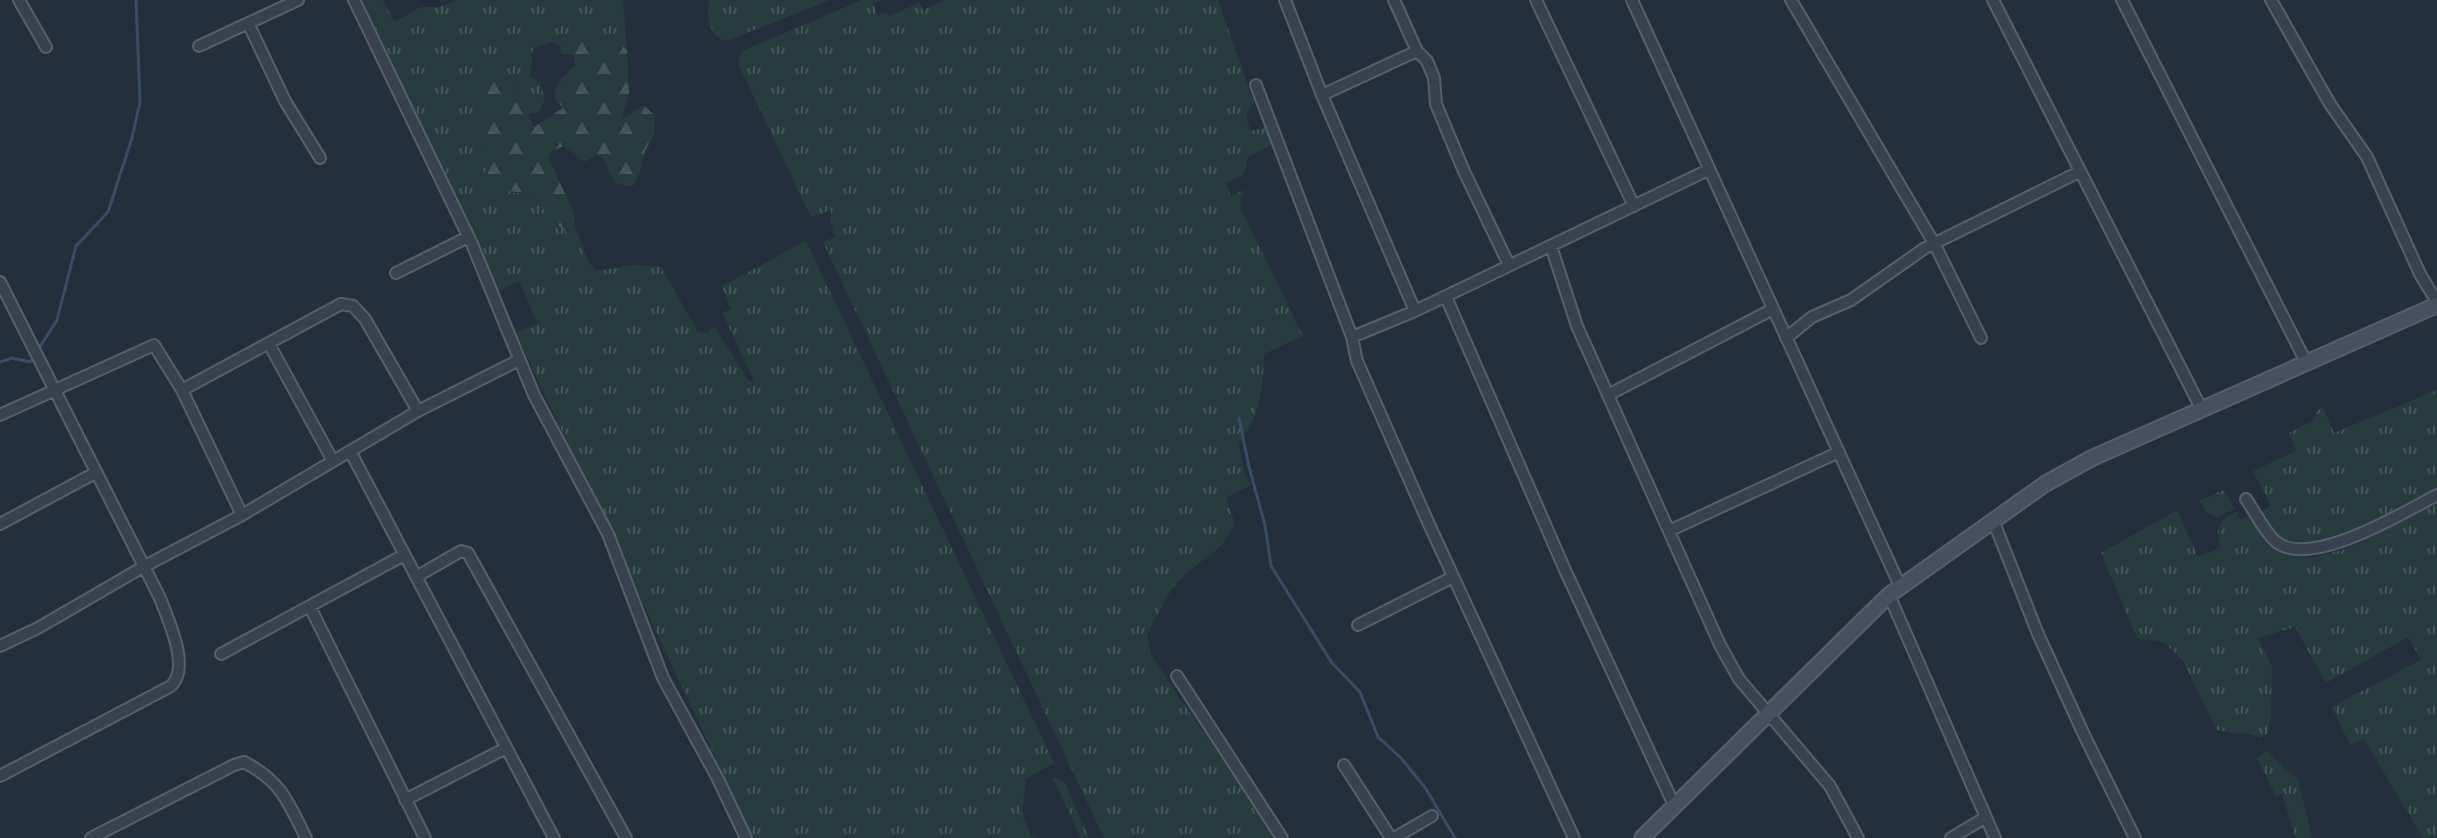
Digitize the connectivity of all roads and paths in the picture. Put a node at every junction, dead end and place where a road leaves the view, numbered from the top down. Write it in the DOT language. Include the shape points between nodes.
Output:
graph roads {
  1 [pos="19,0"];
  2 [pos="298,0"];
  3 [pos="354,0"];
  4 [pos="1285,0"];
  5 [pos="1394,0"];
  6 [pos="1536,0"];
  7 [pos="1632,0"];
  8 [pos="1791,0"];
  9 [pos="1993,0"];
  10 [pos="2122,0"];
  11 [pos="2271,0"];
  12 [pos="248,23"];
  13 [pos="199,46"];
  14 [pos="46,47"];
  15 [pos="1417,51"];
  16 [pos="1256,85"];
  17 [pos="1322,95"];
  18 [pos="320,158"];
  19 [pos="1708,170"];
  20 [pos="2079,172"];
  21 [pos="1634,206"];
  22 [pos="468,237"];
  23 [pos="1935,245"];
  24 [pos="1551,246"];
  25 [pos="1509,265"];
  26 [pos="396,273"];
  27 [pos="0,282"];
  28 [pos="1446,297"];
  29 [pos="2437,304"];
  30 [pos="1773,309"];
  31 [pos="1415,311"];
  32 [pos="1352,337"];
  33 [pos="1786,338"];
  34 [pos="1981,338"];
  35 [pos="269,344"];
  36 [pos="519,360"];
  37 [pos="2306,362"];
  38 [pos="54,390"];
  39 [pos="182,390"];
  40 [pos="1608,395"];
  41 [pos="2202,410"];
  42 [pos="418,411"];
  43 [pos="0,415"];
  44 [pos="350,451"];
  45 [pos="1839,452"];
  46 [pos="333,461"];
  47 [pos="95,473"];
  48 [pos="2437,495"];
  49 [pos="2246,499"];
  50 [pos="242,515"];
  51 [pos="1993,520"];
  52 [pos="0,524"];
  53 [pos="1669,531"];
  54 [pos="404,555"];
  55 [pos="143,567"];
  56 [pos="416,577"];
  57 [pos="1453,577"];
  58 [pos="1894,591"];
  59 [pos="310,607"];
  60 [pos="1358,625"];
  61 [pos="0,646"];
  62 [pos="221,654"];
  63 [pos="1177,676"];
  64 [pos="1768,712"];
  65 [pos="506,748"];
  66 [pos="1344,765"];
  67 [pos="0,776"];
  68 [pos="405,800"];
  69 [pos="1674,805"];
  70 [pos="1432,816"];
  71 [pos="1986,817"];
  72 [pos="302,837"];
  73 [pos="91,838"];
  74 [pos="425,838"];
  75 [pos="554,838"];
  76 [pos="626,838"];
  77 [pos="746,838"];
  78 [pos="1282,838"];
  79 [pos="1392,838"];
  80 [pos="1574,838"];
  81 [pos="1642,838"];
  82 [pos="1858,838"];
  83 [pos="1951,838"];
  84 [pos="1995,838"];
  85 [pos="2135,838"];
  1 -- 14 [label="street"];
  2 -- 12 [label="street"];
  3 -- 22 [label="street"];
  4 -- 17 [label="street"];
  5 -- 15 [label="street"];
  6 -- 21 [label="street"];
  7 -- 19 [label="street"];
  8 -- 23 [label="street"];
  9 -- 20 [label="street"];
  10 -- 37 [label="street"];
  11 -- 29 [label="street" via="2367,157"];
  12 -- 13 [label="street"];
  12 -- 18 [label="street" via="285,101"];
  15 -- 17 [label="street"];
  15 -- 25 [label="street" via="1427,61 1436,104"];
  16 -- 32 [label="street"];
  17 -- 31 [label="street"];
  19 -- 21 [label="street"];
  19 -- 30 [label="street"];
  20 -- 23 [label="street"];
  20 -- 41 [label="street"];
  21 -- 24 [label="street"];
  22 -- 26 [label="street"];
  22 -- 36 [label="street"];
  23 -- 33 [label="street" via="1851,300 1812,317"];
  23 -- 34 [label="street"];
  24 -- 25 [label="street"];
  24 -- 40 [label="street" via="1573,317"];
  25 -- 28 [label="street"];
  27 -- 38 [label="street"];
  28 -- 31 [label="street"];
  28 -- 69 [label="street"];
  29 -- 37 [label="street"];
  30 -- 33 [label="street"];
  30 -- 40 [label="street"];
  31 -- 32 [label="street"];
  32 -- 57 [label="street" via="1357,361"];
  33 -- 45 [label="street"];
  35 -- 39 [label="street"];
  35 -- 42 [label="street" via="336,306 353,306"];
  35 -- 46 [label="street"];
  36 -- 42 [label="street"];
  36 -- 77 [label="street" via="608,534 663,678"];
  37 -- 41 [label="street"];
  38 -- 39 [label="street" via="154,345"];
  38 -- 43 [label="street"];
  38 -- 47 [label="street"];
  39 -- 50 [label="street"];
  40 -- 53 [label="street"];
  41 -- 51 [label="street" via="2092,458"];
  42 -- 44 [label="street"];
  44 -- 46 [label="street"];
  44 -- 54 [label="street"];
  45 -- 53 [label="street"];
  45 -- 58 [label="street"];
  46 -- 50 [label="street"];
  47 -- 52 [label="street"];
  47 -- 55 [label="street"];
  48 -- 49 [label="street" via="2333,545 2307,550 2276,542"];
  50 -- 55 [label="street"];
  51 -- 58 [label="street"];
  51 -- 85 [label="street" via="2065,694"];
  53 -- 64 [label="street" via="1720,645 1739,679"];
  54 -- 56 [label="street"];
  54 -- 59 [label="street"];
  55 -- 61 [label="street"];
  55 -- 67 [label="street" via="172,631 178,653 176,681"];
  56 -- 65 [label="street"];
  56 -- 76 [label="street" via="461,551 468,553"];
  57 -- 60 [label="street"];
  57 -- 80 [label="street"];
  58 -- 64 [label="street"];
  58 -- 71 [label="street"];
  59 -- 62 [label="street"];
  59 -- 68 [label="street"];
  63 -- 78 [label="street"];
  64 -- 69 [label="street"];
  64 -- 82 [label="street" via="1830,786"];
  65 -- 68 [label="street"];
  65 -- 75 [label="street"];
  66 -- 79 [label="street"];
  68 -- 74 [label="street"];
  69 -- 81 [label="street"];
  70 -- 79 [label="street"];
  71 -- 83 [label="street"];
  71 -- 84 [label="street"];
  72 -- 73 [label="street" via="271,778 244,762"];
}
